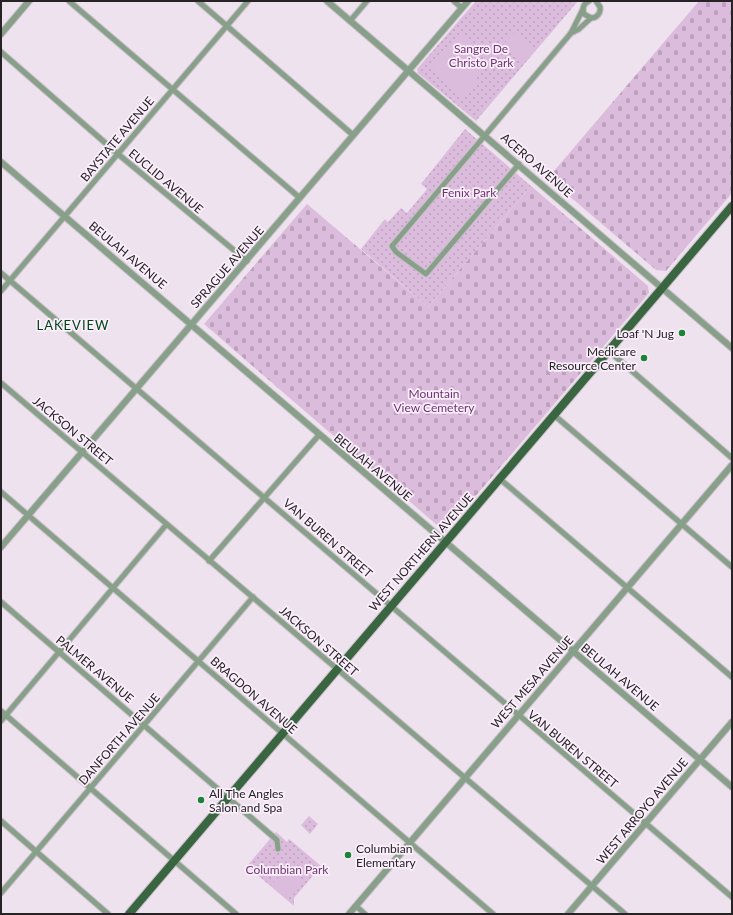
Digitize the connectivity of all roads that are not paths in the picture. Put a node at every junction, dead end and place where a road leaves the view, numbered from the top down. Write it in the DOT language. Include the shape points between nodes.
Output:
graph roads {
  1 [pos="28,1"];
  2 [pos="69,1"];
  3 [pos="198,1"];
  4 [pos="248,1"];
  5 [pos="327,1"];
  6 [pos="367,1"];
  7 [pos="454,1"];
  8 [pos="468,1"];
  9 [pos="580,1"];
  10 [pos="589,1"];
  11 [pos="596,1"];
  12 [pos="604,1"];
  13 [pos="583,7"];
  14 [pos="600,7"];
  15 [pos="462,8"];
  16 [pos="591,18"];
  17 [pos="350,21"];
  18 [pos="227,26"];
  19 [pos="571,33"];
  20 [pos="1,34"];
  21 [pos="1,52"];
  22 [pos="408,71"];
  23 [pos="172,89"];
  24 [pos="353,135"];
  25 [pos="484,135"];
  26 [pos="118,154"];
  27 [pos="1,162"];
  28 [pos="519,164"];
  29 [pos="300,198"];
  30 [pos="732,206"];
  31 [pos="64,216"];
  32 [pos="247,261"];
  33 [pos="1,273"];
  34 [pos="10,280"];
  35 [pos="662,288"];
  36 [pos="1,291"];
  37 [pos="192,324"];
  38 [pos="732,348"];
  39 [pos="609,351"];
  40 [pos="1,383"];
  41 [pos="136,389"];
  42 [pos="554,415"];
  43 [pos="319,435"];
  44 [pos="83,452"];
  45 [pos="732,458"];
  46 [pos="732,465"];
  47 [pos="500,479"];
  48 [pos="1,492"];
  49 [pos="265,497"];
  50 [pos="29,515"];
  51 [pos="681,524"];
  52 [pos="166,525"];
  53 [pos="446,542"];
  54 [pos="1,547"];
  55 [pos="209,561"];
  56 [pos="732,567"];
  57 [pos="113,588"];
  58 [pos="627,588"];
  59 [pos="253,597"];
  60 [pos="1,602"];
  61 [pos="392,606"];
  62 [pos="572,651"];
  63 [pos="59,652"];
  64 [pos="199,661"];
  65 [pos="337,670"];
  66 [pos="732,677"];
  67 [pos="1,712"];
  68 [pos="6,715"];
  69 [pos="518,715"];
  70 [pos="1,721"];
  71 [pos="732,722"];
  72 [pos="145,725"];
  73 [pos="282,733"];
  74 [pos="700,760"];
  75 [pos="464,778"];
  76 [pos="732,787"];
  77 [pos="89,788"];
  78 [pos="229,797"];
  79 [pos="1,821"];
  80 [pos="645,823"];
  81 [pos="410,842"];
  82 [pos="278,849"];
  83 [pos="36,851"];
  84 [pos="174,861"];
  85 [pos="592,886"];
  86 [pos="1,893"];
  87 [pos="732,897"];
  88 [pos="356,906"];
  89 [pos="108,914"];
  90 [pos="129,914"];
  91 [pos="236,914"];
  92 [pos="349,914"];
  93 [pos="365,914"];
  94 [pos="493,914"];
  95 [pos="568,914"];
  96 [pos="625,914"];
  1 -- 20 [label="street"];
  2 -- 23 [label="street"];
  3 -- 18 [label="street"];
  4 -- 18 [label="street, BAYSTATE AVENUE"];
  5 -- 17 [label="street, ACERO AVENUE"];
  6 -- 17 [label="street"];
  7 -- 15 [label="street"];
  8 -- 15 [label="street, SPRAGUE AVENUE"];
  9 -- 13 [label="street"];
  10 -- 13 [label="street"];
  11 -- 14 [label="street"];
  12 -- 14 [label="street"];
  13 -- 16 [label="street" via="586,16"];
  13 -- 19 [label="street"];
  14 -- 16 [label="street" via="599,15"];
  15 -- 22 [label="street, SPRAGUE AVENUE"];
  16 -- 19 [label="street"];
  17 -- 22 [label="street, ACERO AVENUE"];
  18 -- 23 [label="street, BAYSTATE AVENUE"];
  18 -- 24 [label="street"];
  19 -- 25 [label="street"];
  21 -- 26 [label="street, EUCLID AVENUE"];
  22 -- 24 [label="street, SPRAGUE AVENUE"];
  22 -- 25 [label="street, ACERO AVENUE"];
  23 -- 26 [label="street, BAYSTATE AVENUE"];
  23 -- 29 [label="street"];
  24 -- 29 [label="street, SPRAGUE AVENUE"];
  25 -- 28 [label="street, ACERO AVENUE"];
  25 -- 28 [label="street" via="446,185 427,203 392,246 396,252 426,274"];
  26 -- 31 [label="street, BAYSTATE AVENUE"];
  26 -- 32 [label="street, EUCLID AVENUE"];
  27 -- 31 [label="street, BEULAH AVENUE"];
  28 -- 35 [label="street, ACERO AVENUE"];
  29 -- 32 [label="street, SPRAGUE AVENUE"];
  30 -- 35 [label="main road, WEST NORTHERN AVENUE"];
  31 -- 34 [label="street, BAYSTATE AVENUE"];
  31 -- 37 [label="street, BEULAH AVENUE"];
  32 -- 37 [label="street, SPRAGUE AVENUE"];
  33 -- 34 [label="street, VAN BUREN STREET"];
  34 -- 36 [label="street, BAYSTATE AVENUE"];
  34 -- 41 [label="street, VAN BUREN STREET"];
  35 -- 38 [label="street, ACERO AVENUE"];
  35 -- 39 [label="main road, WEST NORTHERN AVENUE"];
  37 -- 41 [label="street, SPRAGUE AVENUE"];
  37 -- 43 [label="street, BEULAH AVENUE"];
  39 -- 42 [label="main road, WEST NORTHERN AVENUE"];
  39 -- 45 [label="street"];
  40 -- 44 [label="street, JACKSON STREET"];
  41 -- 44 [label="street, SPRAGUE AVENUE"];
  41 -- 49 [label="street, VAN BUREN STREET"];
  42 -- 47 [label="main road, WEST NORTHERN AVENUE"];
  42 -- 51 [label="street"];
  43 -- 49 [label="street"];
  43 -- 53 [label="street, BEULAH AVENUE"];
  44 -- 50 [label="street, SPRAGUE AVENUE"];
  44 -- 52 [label="street, JACKSON STREET"];
  46 -- 51 [label="street, WEST MESA AVENUE"];
  47 -- 53 [label="main road, WEST NORTHERN AVENUE"];
  47 -- 58 [label="street"];
  48 -- 50 [label="street, BRAGDON AVENUE"];
  49 -- 55 [label="street"];
  49 -- 61 [label="street, VAN BUREN STREET"];
  50 -- 54 [label="street, SPRAGUE AVENUE"];
  50 -- 57 [label="street, BRAGDON AVENUE"];
  51 -- 56 [label="street"];
  51 -- 58 [label="street, WEST MESA AVENUE"];
  52 -- 55 [label="street, JACKSON STREET"];
  52 -- 57 [label="street"];
  53 -- 61 [label="main road, WEST NORTHERN AVENUE"];
  53 -- 62 [label="street, BEULAH AVENUE"];
  55 -- 59 [label="street, JACKSON STREET"];
  57 -- 63 [label="street"];
  57 -- 64 [label="street, BRAGDON AVENUE"];
  58 -- 62 [label="street, WEST MESA AVENUE"];
  58 -- 66 [label="street"];
  59 -- 64 [label="street, DANFORTH AVENUE"];
  59 -- 65 [label="street, JACKSON STREET"];
  60 -- 63 [label="street, PALMER AVENUE"];
  61 -- 65 [label="main road, WEST NORTHERN AVENUE"];
  61 -- 69 [label="street, VAN BUREN STREET"];
  62 -- 69 [label="street, WEST MESA AVENUE"];
  62 -- 74 [label="street, BEULAH AVENUE"];
  63 -- 68 [label="street"];
  63 -- 72 [label="street, PALMER AVENUE"];
  64 -- 72 [label="street, DANFORTH AVENUE"];
  64 -- 73 [label="street, BRAGDON AVENUE"];
  65 -- 73 [label="main road, WEST NORTHERN AVENUE"];
  65 -- 75 [label="street, JACKSON STREET"];
  67 -- 68 [label="street"];
  68 -- 70 [label="street"];
  68 -- 77 [label="street"];
  69 -- 75 [label="street, WEST MESA AVENUE"];
  69 -- 80 [label="street, VAN BUREN STREET"];
  71 -- 74 [label="street, WEST ARROYO AVENUE"];
  72 -- 77 [label="street, DANFORTH AVENUE"];
  72 -- 78 [label="street, PALMER AVENUE"];
  73 -- 78 [label="main road, WEST NORTHERN AVENUE"];
  73 -- 81 [label="street, BRAGDON AVENUE"];
  74 -- 76 [label="street, BEULAH AVENUE"];
  74 -- 80 [label="street, WEST ARROYO AVENUE"];
  75 -- 81 [label="street, WEST MESA AVENUE"];
  75 -- 85 [label="street, JACKSON STREET"];
  77 -- 83 [label="street, DANFORTH AVENUE"];
  77 -- 84 [label="street"];
  78 -- 82 [label="street, PALMER AVENUE" via="277,840"];
  78 -- 84 [label="main road, WEST NORTHERN AVENUE"];
  79 -- 83 [label="street"];
  80 -- 85 [label="street, WEST ARROYO AVENUE"];
  80 -- 87 [label="street, VAN BUREN STREET"];
  81 -- 88 [label="street, WEST MESA AVENUE"];
  81 -- 94 [label="street, BRAGDON AVENUE"];
  83 -- 86 [label="street, DANFORTH AVENUE"];
  83 -- 89 [label="street"];
  84 -- 90 [label="main road, WEST NORTHERN AVENUE"];
  84 -- 91 [label="street"];
  85 -- 95 [label="street, WEST ARROYO AVENUE"];
  85 -- 96 [label="street, JACKSON STREET"];
  88 -- 92 [label="street, WEST MESA AVENUE"];
  88 -- 93 [label="street"];
}
